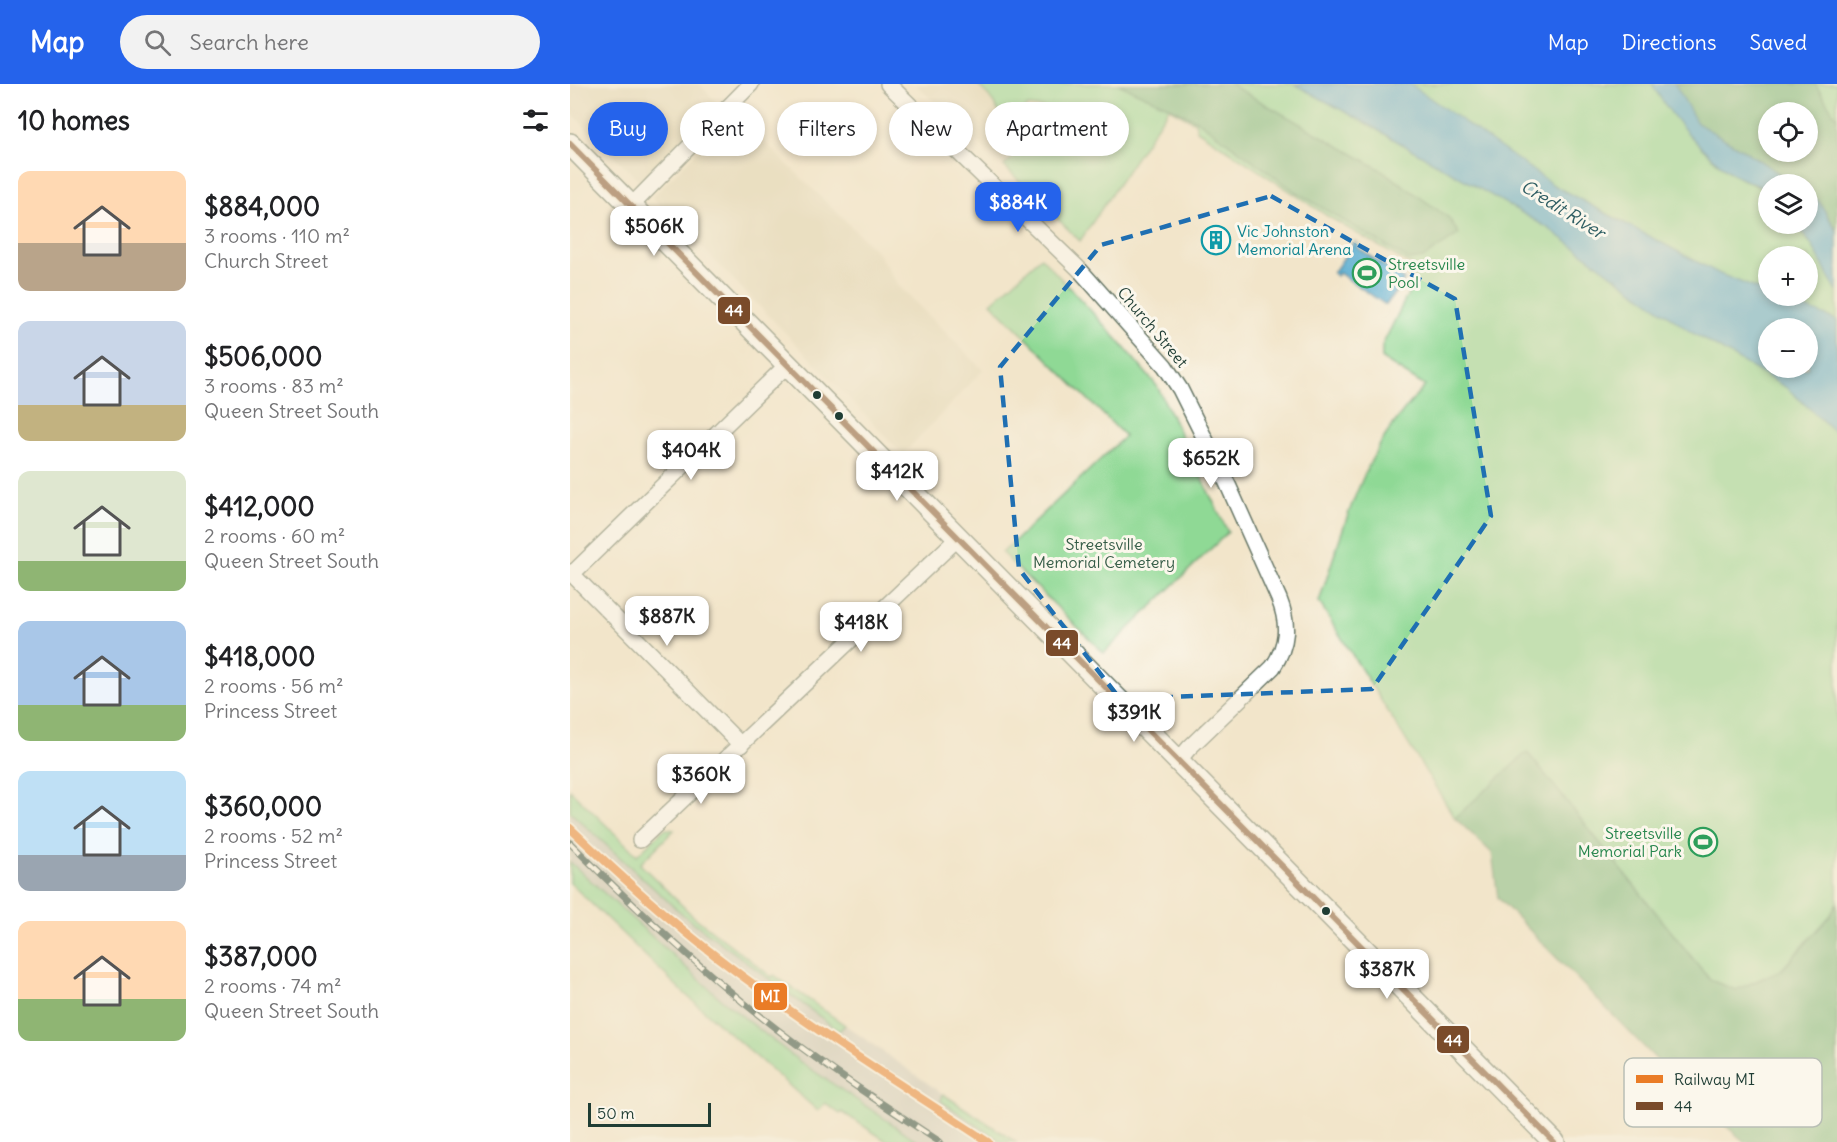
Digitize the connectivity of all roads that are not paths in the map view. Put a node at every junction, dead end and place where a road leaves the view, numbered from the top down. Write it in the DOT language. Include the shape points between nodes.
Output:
graph roads {
  1 [pos="751,84"];
  2 [pos="888,84"];
  3 [pos="570,144"];
  4 [pos="631,206"];
  5 [pos="787,365"];
  6 [pos="958,537"];
  7 [pos="571,573"];
  8 [pos="741,745"];
  9 [pos="1179,760"];
  10 [pos="640,840"];
  11 [pos="1554,1142"];
  1 -- 4 [label="street"];
  2 -- 9 [label="street, Church Street" via="1079,269 1165,366 1228,485 1285,612 1285,644 1273,667"];
  3 -- 4 [label="main road"];
  4 -- 5 [label="main road"];
  5 -- 6 [label="main road"];
  5 -- 7 [label="street"];
  6 -- 8 [label="street"];
  6 -- 9 [label="main road"];
  7 -- 8 [label="street"];
  8 -- 10 [label="street"];
  9 -- 11 [label="main road"];
}
